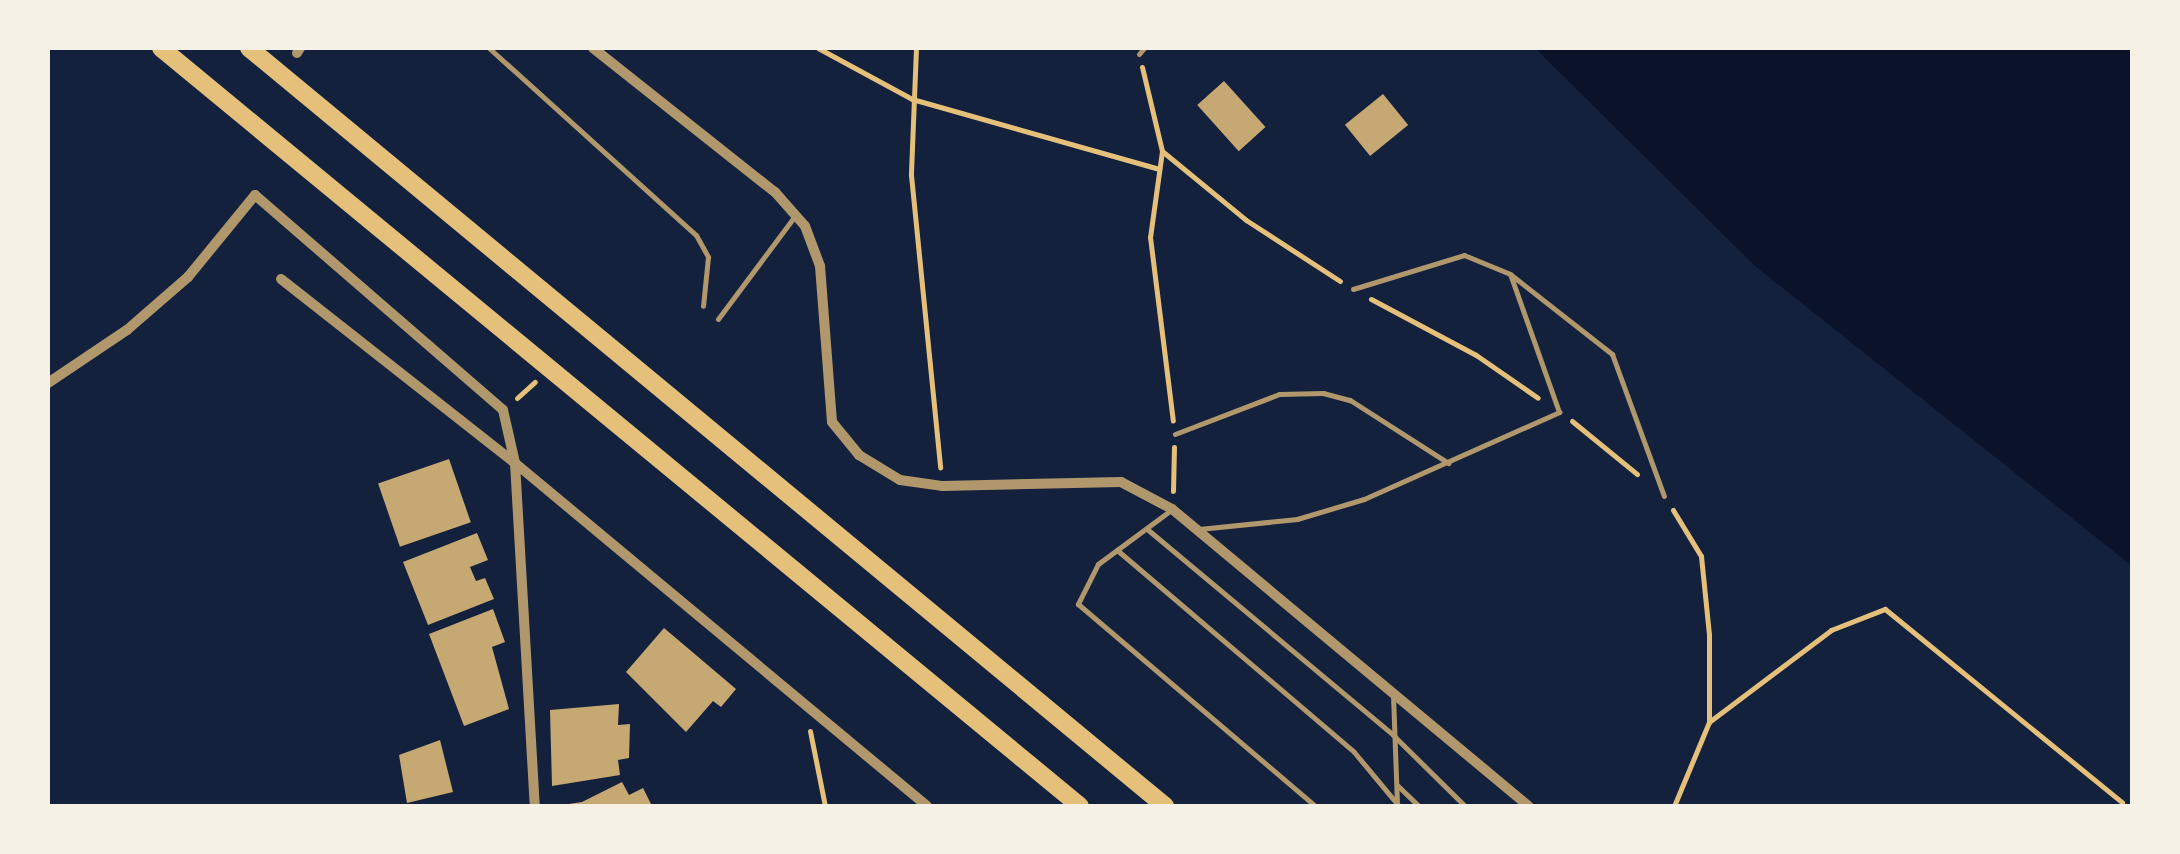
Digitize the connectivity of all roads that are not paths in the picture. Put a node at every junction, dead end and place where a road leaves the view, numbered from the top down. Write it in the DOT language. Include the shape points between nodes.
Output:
graph roads {
  1 [pos="160,48"];
  2 [pos="250,48"];
  3 [pos="489,48"];
  4 [pos="594,48"];
  5 [pos="1144,48"];
  6 [pos="1138,54"];
  7 [pos="795,215"];
  8 [pos="1510,274"];
  9 [pos="281,279"];
  10 [pos="1353,289"];
  11 [pos="704,306"];
  12 [pos="718,319"];
  13 [pos="48,383"];
  14 [pos="1175,434"];
  15 [pos="515,462"];
  16 [pos="1448,463"];
  17 [pos="1664,496"];
  18 [pos="1172,509"];
  19 [pos="1146,528"];
  20 [pos="1196,529"];
  21 [pos="1116,549"];
  22 [pos="1393,693"];
  23 [pos="1393,735"];
  24 [pos="1397,785"];
  25 [pos="1398,805"];
  26 [pos="534,806"];
  27 [pos="927,806"];
  28 [pos="1080,806"];
  29 [pos="1165,806"];
  30 [pos="1314,806"];
  31 [pos="1419,806"];
  32 [pos="1465,806"];
  33 [pos="1529,806"];
  1 -- 28 [label="main road"];
  2 -- 29 [label="main road"];
  3 -- 11 [label="lane" via="696,235 708,257"];
  4 -- 7 [label="street" via="776,192"];
  5 -- 6 [label="lane"];
  7 -- 12 [label="lane"];
  7 -- 18 [label="street" via="820,266 832,422 859,455 900,480 942,486 1122,482"];
  8 -- 10 [label="lane" via="1464,255"];
  8 -- 16 [label="lane" via="1559,412"];
  8 -- 17 [label="lane" via="1612,354"];
  9 -- 15 [label="street"];
  13 -- 15 [label="street" via="127,330 188,277 255,195 504,410"];
  14 -- 16 [label="lane" via="1279,394 1323,394 1350,400"];
  15 -- 26 [label="street"];
  15 -- 27 [label="street"];
  16 -- 20 [label="lane" via="1298,519"];
  18 -- 19 [label="lane"];
  18 -- 20 [label="street"];
  19 -- 21 [label="lane"];
  19 -- 23 [label="lane"];
  20 -- 22 [label="street"];
  21 -- 25 [label="lane" via="1354,752"];
  21 -- 30 [label="lane" via="1086,580 1078,604"];
  22 -- 23 [label="lane"];
  22 -- 33 [label="street"];
  23 -- 24 [label="lane"];
  23 -- 32 [label="lane"];
  24 -- 25 [label="lane"];
  24 -- 31 [label="lane"];
}
